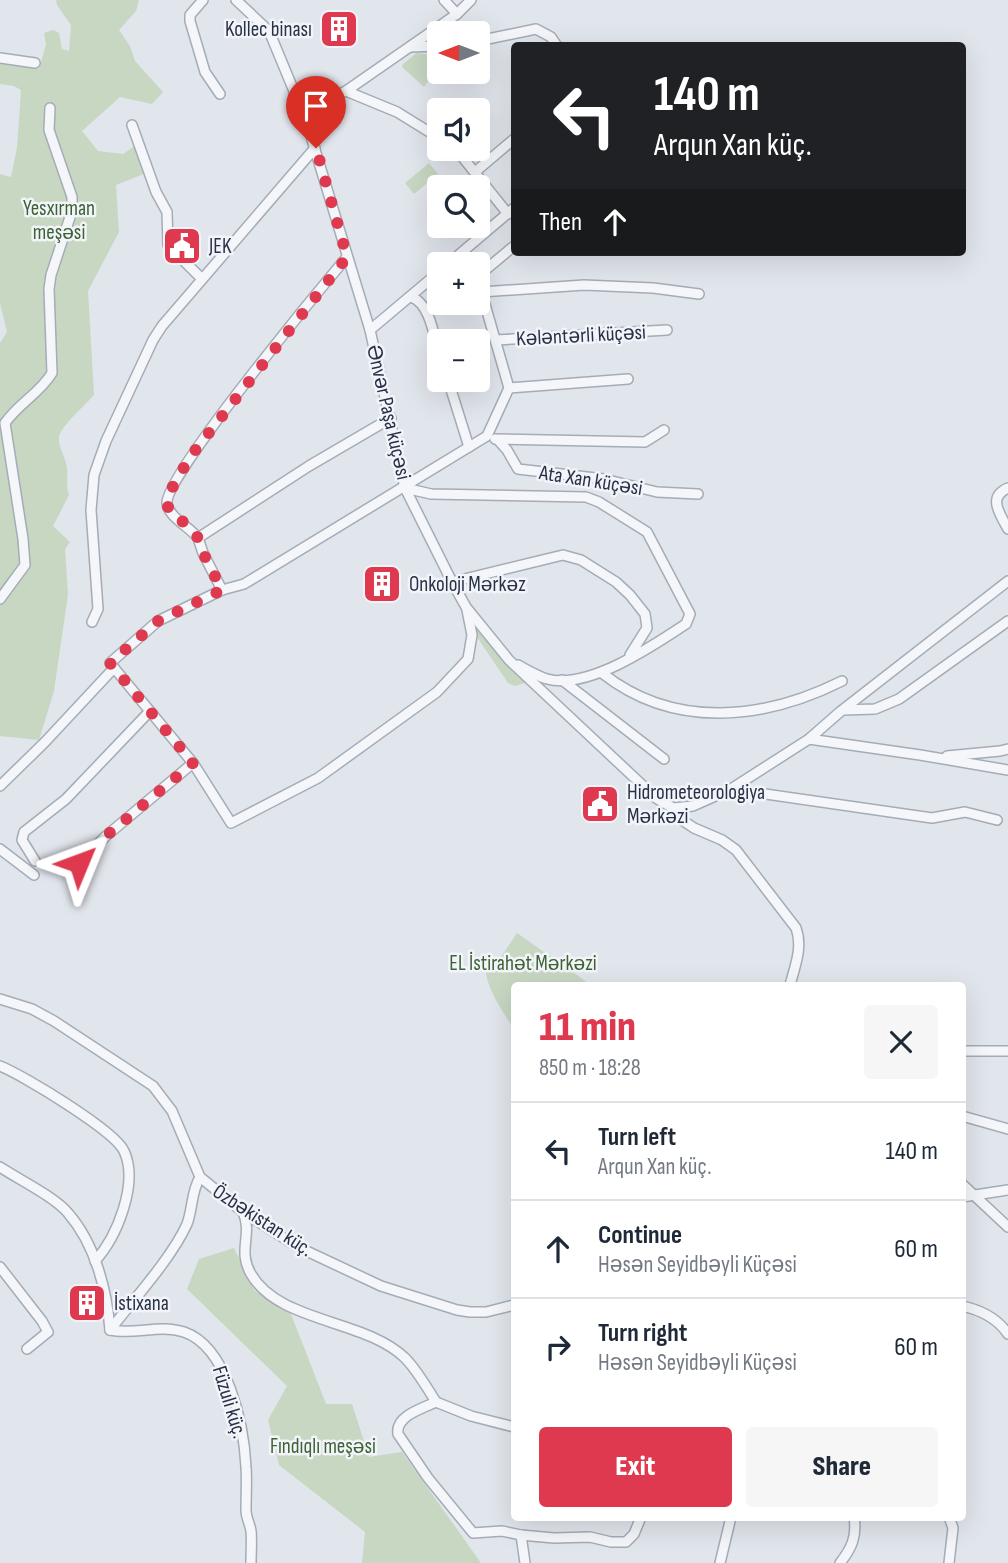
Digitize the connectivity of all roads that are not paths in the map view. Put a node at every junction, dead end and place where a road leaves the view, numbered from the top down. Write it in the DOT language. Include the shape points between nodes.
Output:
graph roads {
  1 [pos="203,0"];
  2 [pos="236,0"];
  3 [pos="444,0"];
  4 [pos="471,0"];
  5 [pos="457,14"];
  6 [pos="490,39"];
  7 [pos="554,42"];
  8 [pos="427,46"];
  9 [pos="408,47"];
  10 [pos="0,58"];
  11 [pos="35,62"];
  12 [pos="346,91"];
  13 [pos="220,94"];
  14 [pos="300,104"];
  15 [pos="50,108"];
  16 [pos="132,125"];
  17 [pos="427,131"];
  18 [pos="511,142"];
  19 [pos="316,148"];
  20 [pos="465,161"];
  21 [pos="475,172"];
  22 [pos="511,211"];
  23 [pos="511,249"];
  24 [pos="462,252"];
  25 [pos="347,257"];
  26 [pos="490,267"];
  27 [pos="202,279"];
  28 [pos="427,282"];
  29 [pos="490,291"];
  30 [pos="699,294"];
  31 [pos="411,296"];
  32 [pos="488,315"];
  33 [pos="431,329"];
  34 [pos="370,330"];
  35 [pos="667,330"];
  36 [pos="496,340"];
  37 [pos="628,379"];
  38 [pos="509,388"];
  39 [pos="451,392"];
  40 [pos="391,418"];
  41 [pos="664,430"];
  42 [pos="487,436"];
  43 [pos="498,440"];
  44 [pos="469,447"];
  45 [pos="405,488"];
  46 [pos="1008,488"];
  47 [pos="698,494"];
  48 [pos="1008,529"];
  49 [pos="198,538"];
  50 [pos="1008,581"];
  51 [pos="452,582"];
  52 [pos="222,590"];
  53 [pos="0,599"];
  54 [pos="466,607"];
  55 [pos="1008,621"];
  56 [pos="92,622"];
  57 [pos="628,658"];
  58 [pos="509,660"];
  59 [pos="114,668"];
  60 [pos="602,673"];
  61 [pos="562,680"];
  62 [pos="842,681"];
  63 [pos="842,710"];
  64 [pos="150,711"];
  65 [pos="809,739"];
  66 [pos="1005,751"];
  67 [pos="936,758"];
  68 [pos="664,759"];
  69 [pos="193,763"];
  70 [pos="1008,770"];
  71 [pos="0,786"];
  72 [pos="731,789"];
  73 [pos="673,808"];
  74 [pos="997,820"];
  75 [pos="0,849"];
  76 [pos="35,860"];
  77 [pos="72,866"];
  78 [pos="34,875"];
  79 [pos="791,982"];
  80 [pos="0,999"];
  81 [pos="966,1051"];
  82 [pos="1008,1051"];
  83 [pos="0,1066"];
  84 [pos="966,1117"];
  85 [pos="1008,1129"];
  86 [pos="0,1167"];
  87 [pos="200,1177"];
  88 [pos="966,1187"];
  89 [pos="1008,1190"];
  90 [pos="976,1196"];
  91 [pos="966,1197"];
  92 [pos="243,1212"];
  93 [pos="1008,1227"];
  94 [pos="95,1261"];
  95 [pos="0,1267"];
  96 [pos="511,1306"];
  97 [pos="966,1307"];
  98 [pos="110,1330"];
  99 [pos="1008,1334"];
  100 [pos="27,1349"];
  101 [pos="436,1402"];
  102 [pos="511,1426"];
  103 [pos="639,1521"];
  104 [pos="731,1521"];
  105 [pos="854,1521"];
  106 [pos="950,1521"];
  107 [pos="521,1535"];
  108 [pos="251,1563"];
  109 [pos="525,1563"];
  110 [pos="720,1563"];
  111 [pos="841,1563"];
  112 [pos="949,1563"];
  1 -- 13 [label="street" via="190,21 205,72"];
  2 -- 14 [label="street, Ənvər Paşa küçəsi" via="269,31"];
  3 -- 5 [label="street"];
  4 -- 5 [label="street"];
  5 -- 9 [label="street"];
  6 -- 7 [label="street" via="536,29"];
  8 -- 9 [label="street"];
  9 -- 12 [label="street"];
  10 -- 11 [label="street"];
  12 -- 14 [label="street" via="310,107"];
  12 -- 17 [label="street" via="397,112"];
  14 -- 19 [label="street, Ənvər Paşa küçəsi"];
  15 -- 53 [label="street" via="49,130 72,197 72,211 49,289 52,373 5,423 25,565"];
  16 -- 27 [label="street" via="167,212 168,245"];
  18 -- 21 [label="street"];
  19 -- 25 [label="street, Ənvər Paşa küçəsi"];
  19 -- 27 [label="street"];
  20 -- 21 [label="street"];
  21 -- 22 [label="street"];
  22 -- 24 [label="street"];
  23 -- 26 [label="street"];
  25 -- 34 [label="street, Ənvər Paşa küçəsi"];
  25 -- 49 [label="street" via="201,441 172,486 168,510"];
  27 -- 56 [label="street" via="153,340 97,461 92,510 98,609"];
  28 -- 31 [label="street"];
  29 -- 30 [label="street" via="584,285"];
  31 -- 33 [label="street" via="426,312"];
  31 -- 34 [label="street"];
  32 -- 36 [label="street"];
  34 -- 40 [label="street, Ənvər Paşa küçəsi"];
  35 -- 36 [label="street, Kələntərli küçəsi"];
  36 -- 38 [label="street"];
  37 -- 38 [label="street"];
  38 -- 42 [label="street"];
  39 -- 44 [label="street"];
  40 -- 45 [label="street, Ənvər Paşa küçəsi"];
  40 -- 49 [label="street"];
  41 -- 43 [label="street" via="645,442"];
  42 -- 43 [label="street"];
  42 -- 44 [label="street"];
  43 -- 47 [label="street, Ata Xan küçəsi" via="518,469 604,479 657,492"];
  44 -- 45 [label="street"];
  45 -- 51 [label="street, Ənvər Paşa küçəsi"];
  45 -- 52 [label="street" via="244,584"];
  45 -- 57 [label="street" via="431,494 586,498 647,533 690,614 686,624"];
  46 -- 48 [label="street" via="1000,491 996,505"];
  49 -- 52 [label="street"];
  50 -- 63 [label="street"];
  51 -- 54 [label="street, Ənvər Paşa küçəsi"];
  51 -- 57 [label="street" via="563,555 581,560 616,582 645,614 647,628"];
  52 -- 59 [label="street" via="158,621 110,663"];
  54 -- 58 [label="street, Ənvər Paşa küçəsi"];
  54 -- 69 [label="street" via="472,635 468,659 437,692 317,778 231,823"];
  55 -- 63 [label="street" via="899,699 875,709"];
  57 -- 60 [label="street"];
  58 -- 61 [label="street" via="548,679"];
  58 -- 73 [label="street, Ənvər Paşa küçəsi" via="632,777"];
  59 -- 64 [label="street"];
  59 -- 71 [label="street"];
  60 -- 61 [label="street"];
  60 -- 62 [label="street" via="628,691 662,705 724,715 766,709"];
  61 -- 68 [label="street"];
  63 -- 65 [label="street"];
  64 -- 69 [label="street"];
  64 -- 76 [label="street" via="66,799 23,832 22,840"];
  65 -- 67 [label="street"];
  65 -- 72 [label="street"];
  66 -- 67 [label="street"];
  67 -- 70 [label="street"];
  69 -- 77 [label="street"];
  72 -- 73 [label="street" via="693,806"];
  72 -- 74 [label="street" via="932,818 965,812"];
  73 -- 79 [label="street, Ənvər Paşa küçəsi" via="682,820 736,850 796,928 798,952"];
  75 -- 78 [label="street"];
  80 -- 87 [label="street, Özbəkistan küç." via="54,1021 153,1086 172,1111"];
  81 -- 82 [label="street"];
  83 -- 94 [label="street" via="102,1129 125,1152 126,1204 107,1248"];
  84 -- 85 [label="street"];
  86 -- 94 [label="street" via="67,1211"];
  87 -- 92 [label="street, Özbəkistan küç."];
  87 -- 98 [label="street" via="187,1224"];
  88 -- 90 [label="street"];
  89 -- 90 [label="street"];
  90 -- 91 [label="street"];
  90 -- 93 [label="street"];
  92 -- 96 [label="street, Özbəkistan küç." via="298,1247 381,1286 470,1312"];
  92 -- 101 [label="street" via="248,1229 243,1255 258,1285 286,1305 378,1340 405,1358"];
  94 -- 98 [label="street"];
  95 -- 100 [label="street" via="48,1332"];
  97 -- 99 [label="street" via="1000,1323"];
  98 -- 108 [label="street, Füzuli küç." via="186,1332 217,1357 242,1434"];
  101 -- 102 [label="street"];
  101 -- 107 [label="street" via="397,1428 404,1444 473,1533"];
  103 -- 107 [label="street" via="626,1542"];
  104 -- 110 [label="street"];
  105 -- 111 [label="street" via="853,1542"];
  106 -- 112 [label="street"];
  107 -- 109 [label="street"];
}
